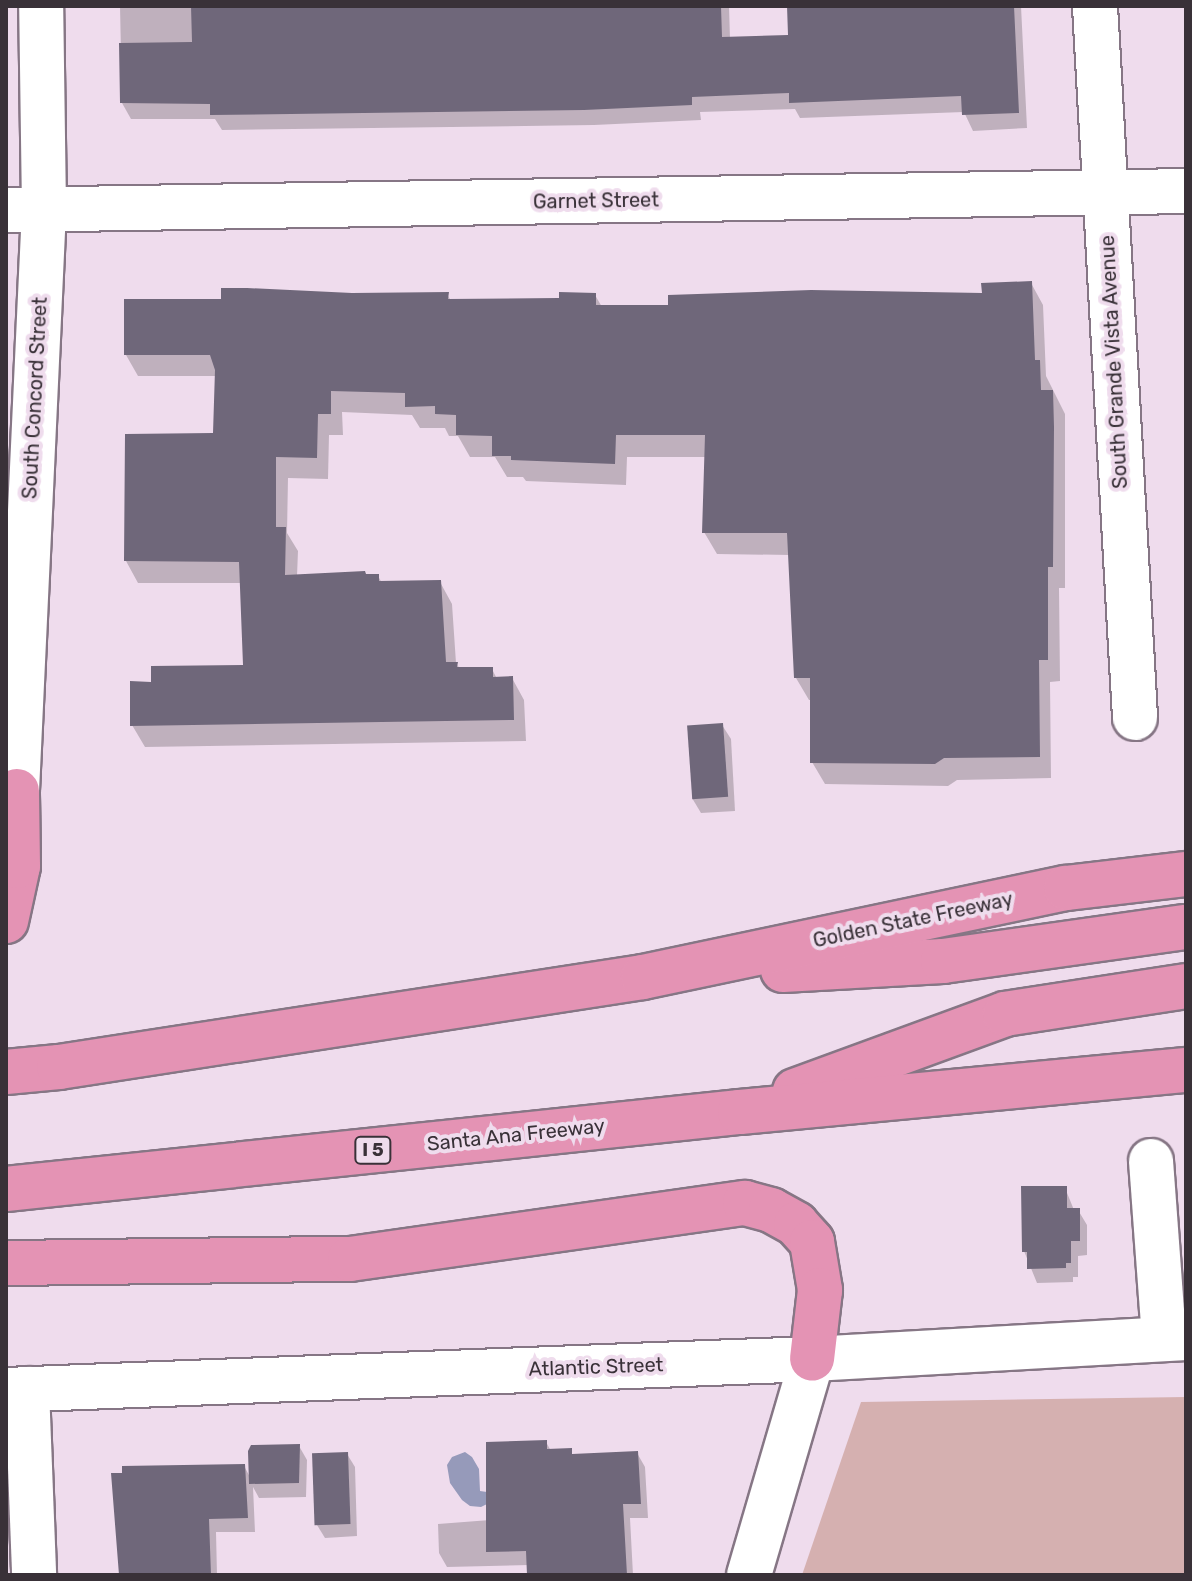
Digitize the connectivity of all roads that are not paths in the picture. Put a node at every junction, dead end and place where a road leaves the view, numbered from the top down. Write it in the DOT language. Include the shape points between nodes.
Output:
graph roads {
  1 [pos="41,6"];
  2 [pos="1095,6"];
  3 [pos="1186,191"];
  4 [pos="1105,194"];
  5 [pos="25,210"];
  6 [pos="1135,718"];
  7 [pos="12,791"];
  8 [pos="1186,874"];
  9 [pos="6,921"];
  10 [pos="1186,927"];
  11 [pos="643,977"];
  12 [pos="1186,986"];
  13 [pos="1186,1070"];
  14 [pos="6,1072"];
  15 [pos="740,1112"];
  16 [pos="1151,1161"];
  17 [pos="6,1189"];
  18 [pos="6,1263"];
  19 [pos="1175,1338"];
  20 [pos="812,1359"];
  21 [pos="17,1389"];
  22 [pos="34,1575"];
  23 [pos="749,1575"];
  1 -- 5 [label="street, South Concord Street"];
  2 -- 4 [label="street, South Grande Vista Avenue"];
  3 -- 4 [label="street, Garnet Street"];
  4 -- 5 [label="street, Garnet Street"];
  4 -- 6 [label="street, South Grande Vista Avenue"];
  5 -- 7 [label="street, South Concord Street"];
  7 -- 9 [label="highway" via="18,866"];
  8 -- 11 [label="highway, Golden State Freeway" via="1066,888"];
  10 -- 11 [label="highway" via="943,961"];
  11 -- 14 [label="highway"];
  12 -- 15 [label="highway" via="1005,1014"];
  13 -- 15 [label="highway, I 5"];
  15 -- 17 [label="highway, Santa Ana Freeway / I 5"];
  16 -- 19 [label="street"];
  18 -- 20 [label="highway" via="350,1259 745,1203 784,1217 812,1242 820,1290"];
  19 -- 20 [label="street, Atlantic Street"];
  20 -- 21 [label="street, Atlantic Street"];
  20 -- 23 [label="street"];
  21 -- 22 [label="street"];
}
